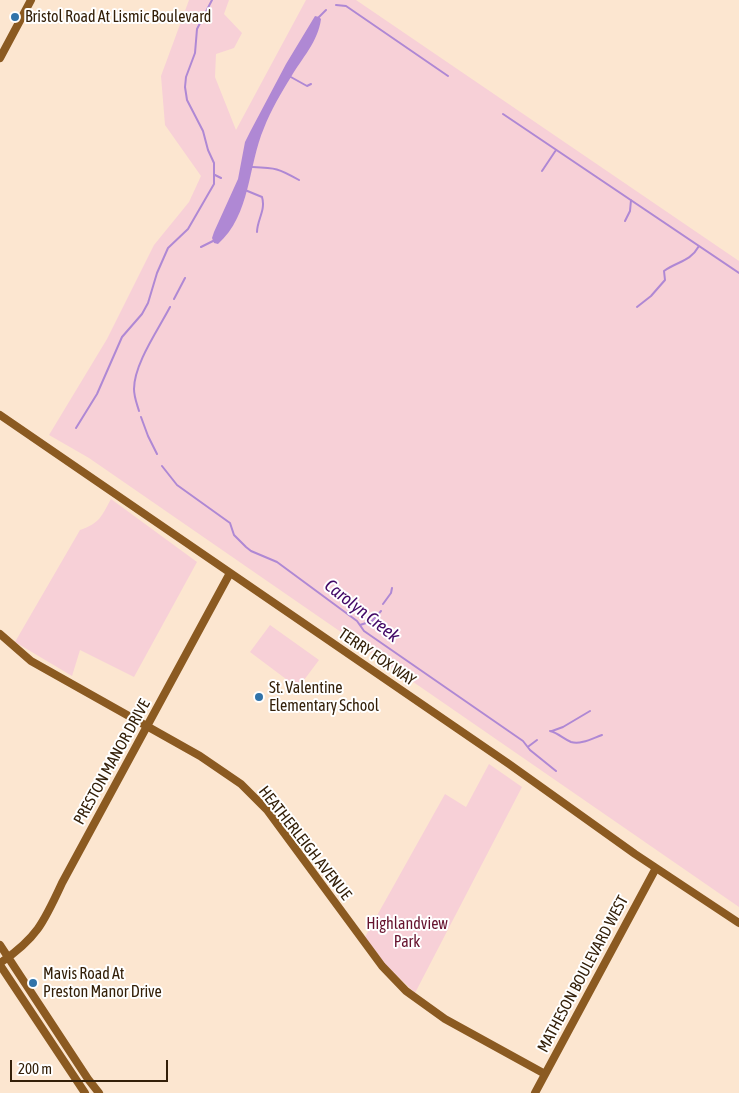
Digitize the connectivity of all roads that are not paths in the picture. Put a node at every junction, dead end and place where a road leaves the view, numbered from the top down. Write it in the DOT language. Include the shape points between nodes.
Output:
graph roads {
  1 [pos="31,0"];
  2 [pos="0,58"];
  3 [pos="0,415"];
  4 [pos="230,573"];
  5 [pos="0,634"];
  6 [pos="147,726"];
  7 [pos="656,868"];
  8 [pos="739,923"];
  9 [pos="0,946"];
  10 [pos="8,957"];
  11 [pos="0,964"];
  12 [pos="545,1074"];
  13 [pos="85,1093"];
  14 [pos="99,1093"];
  15 [pos="535,1093"];
  1 -- 2 [label="street"];
  3 -- 4 [label="street, TERRY FOX WAY"];
  4 -- 6 [label="street, PRESTON MANOR DRIVE"];
  4 -- 7 [label="street, TERRY FOX WAY"];
  5 -- 6 [label="street, HEATHERLEIGH AVENUE" via="31,661"];
  6 -- 10 [label="street, PRESTON MANOR DRIVE" via="39,929"];
  6 -- 12 [label="street, HEATHERLEIGH AVENUE" via="200,756 234,780 267,810 382,966 406,990 445,1019"];
  7 -- 8 [label="street, TERRY FOX WAY"];
  7 -- 12 [label="street, MATHESON BOULEVARD WEST"];
  9 -- 10 [label="street"];
  10 -- 11 [label="street, PRESTON MANOR DRIVE"];
  10 -- 14 [label="street"];
  11 -- 13 [label="street"];
  12 -- 15 [label="street, MATHESON BOULEVARD WEST"];
}
